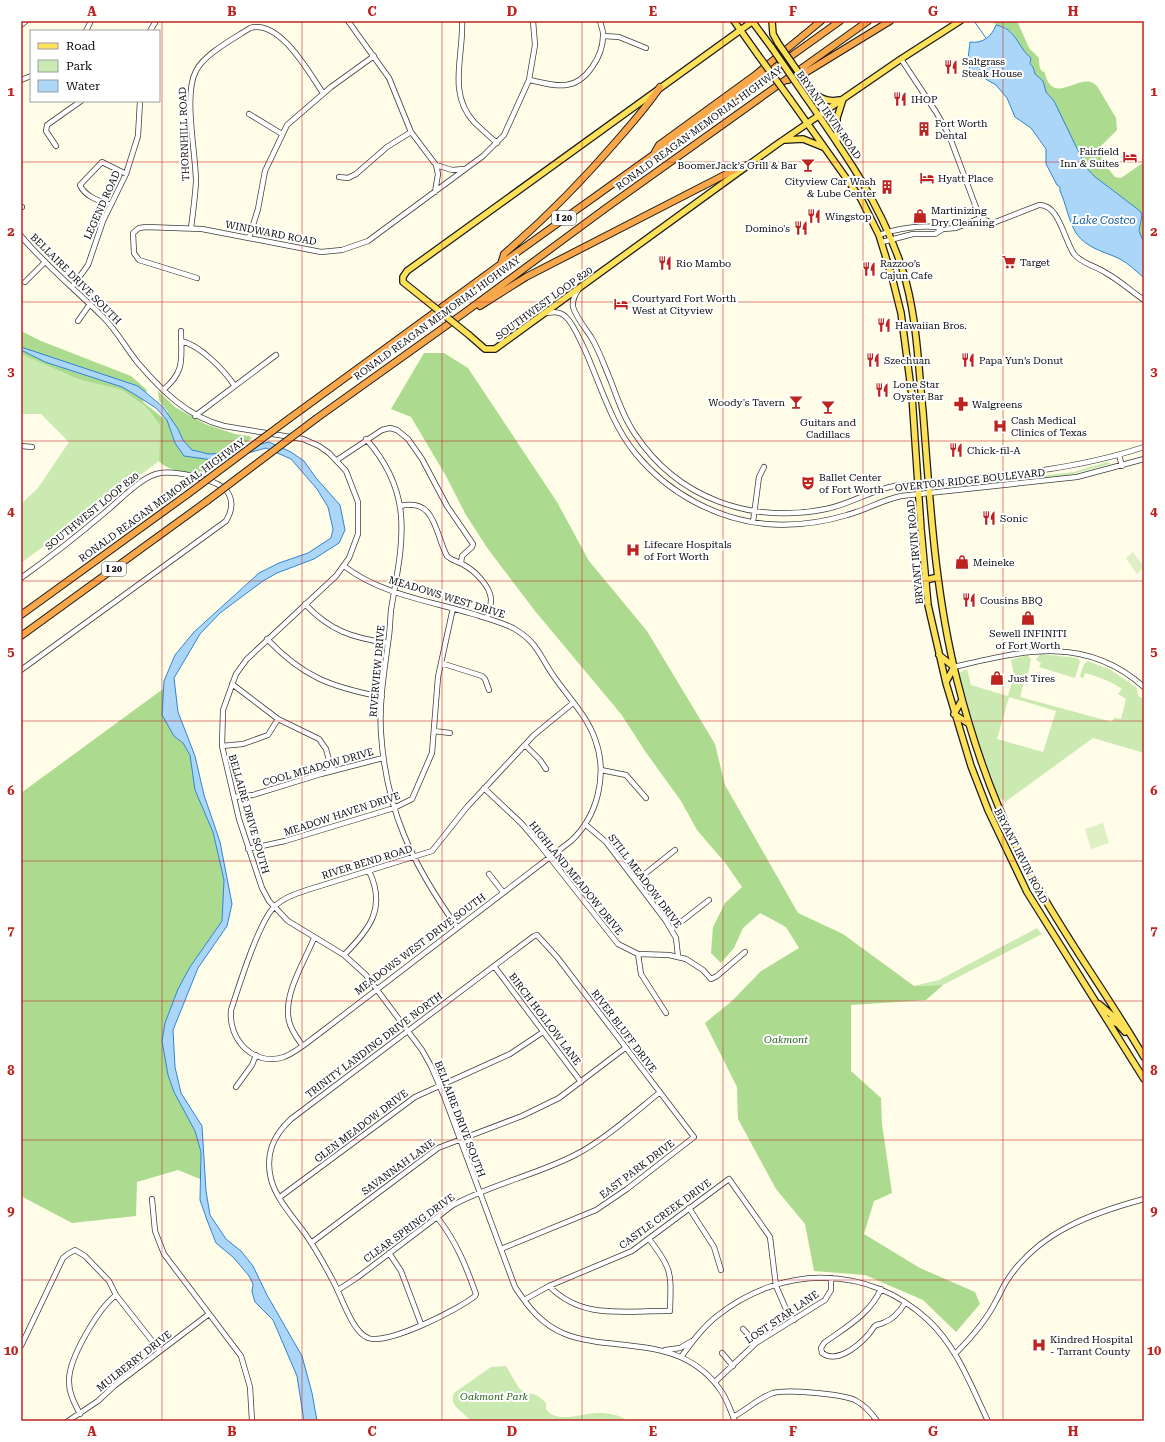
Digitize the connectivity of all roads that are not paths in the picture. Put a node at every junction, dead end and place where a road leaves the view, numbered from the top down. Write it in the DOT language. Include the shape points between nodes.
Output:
graph roads {
  1 [pos="26,21"];
  2 [pos="91,21"];
  3 [pos="156,21"];
  4 [pos="251,21"];
  5 [pos="348,21"];
  6 [pos="462,21"];
  7 [pos="533,21"];
  8 [pos="600,21"];
  9 [pos="734,21"];
  10 [pos="752,21"];
  11 [pos="772,21"];
  12 [pos="821,21"];
  13 [pos="840,21"];
  14 [pos="868,21"];
  15 [pos="890,21"];
  16 [pos="960,21"];
  17 [pos="21,25"];
  18 [pos="252,27"];
  19 [pos="740,29"];
  20 [pos="86,30"];
  21 [pos="151,30"];
  22 [pos="604,36"];
  23 [pos="646,48"];
  24 [pos="374,56"];
  25 [pos="901,59"];
  26 [pos="529,80"];
  27 [pos="778,85"];
  28 [pos="660,87"];
  29 [pos="323,94"];
  30 [pos="843,99"];
  31 [pos="81,102"];
  32 [pos="140,102"];
  33 [pos="250,114"];
  34 [pos="819,115"];
  35 [pos="808,123"];
  36 [pos="411,132"];
  37 [pos="282,134"];
  38 [pos="837,142"];
  39 [pos="497,143"];
  40 [pos="776,144"];
  41 [pos="56,146"];
  42 [pos="825,148"];
  43 [pos="655,153"];
  44 [pos="436,165"];
  45 [pos="748,165"];
  46 [pos="466,168"];
  47 [pos="126,174"];
  48 [pos="339,177"];
  49 [pos="435,192"];
  50 [pos="111,205"];
  51 [pos="980,218"];
  52 [pos="191,228"];
  53 [pos="914,228"];
  54 [pos="943,230"];
  55 [pos="889,231"];
  56 [pos="913,234"];
  57 [pos="879,235"];
  58 [pos="21,236"];
  59 [pos="248,238"];
  60 [pos="892,238"];
  61 [pos="882,242"];
  62 [pos="45,262"];
  63 [pos="501,264"];
  64 [pos="197,278"];
  65 [pos="25,282"];
  66 [pos="72,287"];
  67 [pos="578,290"];
  68 [pos="1144,300"];
  69 [pos="90,304"];
  70 [pos="464,313"];
  71 [pos="546,313"];
  72 [pos="78,321"];
  73 [pos="181,332"];
  74 [pos="181,341"];
  75 [pos="276,355"];
  76 [pos="234,385"];
  77 [pos="163,390"];
  78 [pos="621,408"];
  79 [pos="611,410"];
  80 [pos="196,416"];
  81 [pos="366,439"];
  82 [pos="21,446"];
  83 [pos="1144,446"];
  84 [pos="32,447"];
  85 [pos="1119,455"];
  86 [pos="1144,459"];
  87 [pos="337,460"];
  88 [pos="1122,466"];
  89 [pos="764,467"];
  90 [pos="1028,472"];
  91 [pos="1030,482"];
  92 [pos="929,483"];
  93 [pos="684,484"];
  94 [pos="918,484"];
  95 [pos="678,492"];
  96 [pos="919,494"];
  97 [pos="930,494"];
  98 [pos="400,506"];
  99 [pos="832,508"];
  100 [pos="755,512"];
  101 [pos="835,518"];
  102 [pos="753,522"];
  103 [pos="461,563"];
  104 [pos="344,566"];
  105 [pos="21,578"];
  106 [pos="938,578"];
  107 [pos="926,580"];
  108 [pos="395,591"];
  109 [pos="305,604"];
  110 [pos="453,608"];
  111 [pos="21,616"];
  112 [pos="487,618"];
  113 [pos="21,636"];
  114 [pos="267,639"];
  115 [pos="388,643"];
  116 [pos="939,655"];
  117 [pos="441,662"];
  118 [pos="954,667"];
  119 [pos="21,670"];
  120 [pos="946,683"];
  121 [pos="232,684"];
  122 [pos="1144,687"];
  123 [pos="489,690"];
  124 [pos="382,697"];
  125 [pos="962,700"];
  126 [pos="574,703"];
  127 [pos="954,714"];
  128 [pos="278,719"];
  129 [pos="969,725"];
  130 [pos="434,731"];
  131 [pos="450,733"];
  132 [pos="524,745"];
  133 [pos="222,746"];
  134 [pos="383,758"];
  135 [pos="546,769"];
  136 [pos="601,770"];
  137 [pos="332,771"];
  138 [pos="484,788"];
  139 [pos="234,797"];
  140 [pos="646,798"];
  141 [pos="394,808"];
  142 [pos="586,824"];
  143 [pos="248,849"];
  144 [pos="675,850"];
  145 [pos="414,858"];
  146 [pos="549,858"];
  147 [pos="369,871"];
  148 [pos="489,874"];
  149 [pos="636,881"];
  150 [pos="503,892"];
  151 [pos="709,900"];
  152 [pos="274,907"];
  153 [pos="457,927"];
  154 [pos="672,929"];
  155 [pos="539,936"];
  156 [pos="314,938"];
  157 [pos="745,952"];
  158 [pos="638,954"];
  159 [pos="344,955"];
  160 [pos="678,956"];
  161 [pos="494,966"];
  162 [pos="377,988"];
  163 [pos="1097,1003"];
  164 [pos="666,1013"];
  165 [pos="1107,1019"];
  166 [pos="1122,1020"];
  167 [pos="408,1030"];
  168 [pos="543,1032"];
  169 [pos="1132,1037"];
  170 [pos="302,1046"];
  171 [pos="626,1048"];
  172 [pos="256,1055"];
  173 [pos="1144,1057"];
  174 [pos="1144,1079"];
  175 [pos="581,1082"];
  176 [pos="440,1085"];
  177 [pos="236,1088"];
  178 [pos="659,1093"];
  179 [pos="694,1137"];
  180 [pos="460,1139"];
  181 [pos="479,1193"];
  182 [pos="280,1198"];
  183 [pos="152,1199"];
  184 [pos="1144,1199"];
  185 [pos="689,1208"];
  186 [pos="437,1217"];
  187 [pos="649,1239"];
  188 [pos="311,1243"];
  189 [pos="501,1249"];
  190 [pos="389,1253"];
  191 [pos="721,1270"];
  192 [pos="831,1278"];
  193 [pos="549,1286"];
  194 [pos="776,1286"];
  195 [pos="881,1289"];
  196 [pos="338,1290"];
  197 [pos="116,1295"];
  198 [pos="524,1300"];
  199 [pos="905,1303"];
  200 [pos="209,1314"];
  201 [pos="794,1320"];
  202 [pos="421,1324"];
  203 [pos="743,1329"];
  204 [pos="693,1340"];
  205 [pos="756,1343"];
  206 [pos="21,1346"];
  207 [pos="661,1350"];
  208 [pos="160,1351"];
  209 [pos="722,1353"];
  210 [pos="955,1354"];
  211 [pos="681,1357"];
  212 [pos="733,1366"];
  213 [pos="715,1382"];
  214 [pos="80,1414"];
  215 [pos="734,1419"];
  216 [pos="68,1421"];
  217 [pos="252,1421"];
  218 [pos="877,1421"];
  219 [pos="988,1421"];
  1 -- 17 [label="street"];
  2 -- 20 [label="street"];
  3 -- 21 [label="street"];
  4 -- 18 [label="street"];
  5 -- 24 [label="street"];
  6 -- 39 [label="street" via="459,93 465,110 473,121"];
  7 -- 26 [label="street, WINDWARD ROAD" via="535,45"];
  8 -- 22 [label="street"];
  9 -- 19 [label="main road, BRYANT IRVIN ROAD"];
  10 -- 19 [label="main road, SOUTHWEST LOOP 820"];
  10 -- 34 [label="main road, BRYANT IRVIN ROAD, bridge"];
  11 -- 30 [label="main road, bridge" via="772,34 810,89 824,100"];
  12 -- 43 [label="highway" via="754,76 659,145"];
  13 -- 43 [label="highway, RONALD REAGAN MEMORIAL HIGHWAY / I 20"];
  14 -- 27 [label="highway, RONALD REAGAN MEMORIAL HIGHWAY / I 20"];
  15 -- 27 [label="highway" via="804,73"];
  16 -- 25 [label="main road, SOUTHWEST LOOP 820"];
  18 -- 29 [label="street" via="266,28 280,36"];
  18 -- 52 [label="street, THORNHILL ROAD" via="202,63 190,82 196,182"];
  19 -- 28 [label="main road, SOUTHWEST LOOP 820"];
  19 -- 35 [label="main road, BRYANT IRVIN ROAD, bridge"];
  22 -- 23 [label="street" via="619,37"];
  22 -- 26 [label="street" via="597,57 581,81 564,86"];
  24 -- 29 [label="street"];
  24 -- 36 [label="street" via="389,78"];
  25 -- 30 [label="main road, SOUTHWEST LOOP 820"];
  25 -- 51 [label="street" via="949,135"];
  26 -- 39 [label="street, WINDWARD ROAD" via="511,123"];
  27 -- 70 [label="highway, RONALD REAGAN MEMORIAL HIGHWAY / I 20"];
  28 -- 63 [label="highway" via="604,156 561,201 504,254"];
  28 -- 71 [label="main road, SOUTHWEST LOOP 820, bridge" via="407,271 403,277 403,282 486,349 491,350"];
  29 -- 37 [label="street" via="301,111"];
  30 -- 34 [label="main road, SOUTHWEST LOOP 820"];
  30 -- 38 [label="main road" via="837,118"];
  31 -- 41 [label="street" via="47,125 46,131"];
  32 -- 47 [label="street, LEGEND ROAD" via="138,136"];
  33 -- 37 [label="street"];
  34 -- 35 [label="main road, SOUTHWEST LOOP 820"];
  34 -- 38 [label="main road, BRYANT IRVIN ROAD"];
  35 -- 40 [label="main road, SOUTHWEST LOOP 820"];
  35 -- 42 [label="main road, BRYANT IRVIN ROAD"];
  36 -- 44 [label="street"];
  36 -- 48 [label="street" via="387,147 356,174 348,178"];
  37 -- 59 [label="street" via="265,171 258,209"];
  38 -- 55 [label="main road, BRYANT IRVIN ROAD" via="871,195"];
  39 -- 46 [label="street, WINDWARD ROAD"];
  40 -- 42 [label="main road" via="798,138"];
  40 -- 45 [label="main road, SOUTHWEST LOOP 820"];
  42 -- 57 [label="main road, BRYANT IRVIN ROAD" via="861,199"];
  43 -- 63 [label="highway, RONALD REAGAN MEMORIAL HIGHWAY / I 20"];
  44 -- 46 [label="street" via="452,170"];
  44 -- 49 [label="street" via="438,174"];
  45 -- 67 [label="main road, SOUTHWEST LOOP 820"];
  45 -- 70 [label="highway" via="536,272 474,310"];
  46 -- 49 [label="street, WINDWARD ROAD"];
  47 -- 50 [label="street, LEGEND ROAD"];
  47 -- 50 [label="street" via="102,162 80,185 83,192 89,196"];
  49 -- 59 [label="street, WINDWARD ROAD" via="368,241 342,250 321,252"];
  50 -- 66 [label="street, LEGEND ROAD" via="96,238 88,265"];
  51 -- 54 [label="street" via="956,228"];
  51 -- 68 [label="street" via="993,224 1045,204 1052,209 1073,253 1086,264 1107,273"];
  52 -- 59 [label="street, WINDWARD ROAD"];
  52 -- 64 [label="street, WINDWARD ROAD" via="146,227 136,230 133,236 134,253 144,262"];
  53 -- 54 [label="street" via="937,227"];
  53 -- 55 [label="street"];
  53 -- 56 [label="street"];
  54 -- 56 [label="street" via="935,234"];
  55 -- 57 [label="street"];
  55 -- 60 [label="main road, BRYANT IRVIN ROAD"];
  56 -- 60 [label="street"];
  57 -- 61 [label="main road, BRYANT IRVIN ROAD"];
  58 -- 62 [label="street, BELLAIRE DRIVE SOUTH"];
  60 -- 61 [label="street"];
  60 -- 92 [label="main road, BRYANT IRVIN ROAD" via="904,274 912,311"];
  61 -- 94 [label="main road, BRYANT IRVIN ROAD" via="901,313 912,396"];
  62 -- 65 [label="street"];
  62 -- 66 [label="street, BELLAIRE DRIVE SOUTH"];
  63 -- 111 [label="highway, RONALD REAGAN MEMORIAL HIGHWAY / I 20, bridge"];
  66 -- 69 [label="street, BELLAIRE DRIVE SOUTH"];
  67 -- 71 [label="main road, SOUTHWEST LOOP 820"];
  67 -- 78 [label="street, OVERTON RIDGE BOULEVARD" via="573,301 574,309 596,348"];
  69 -- 72 [label="street"];
  69 -- 77 [label="street, BELLAIRE DRIVE SOUTH"];
  70 -- 113 [label="highway, RONALD REAGAN MEMORIAL HIGHWAY / I 20, bridge"];
  71 -- 79 [label="street, OVERTON RIDGE BOULEVARD" via="558,312 569,321 588,356"];
  73 -- 74 [label="street"];
  74 -- 76 [label="street" via="192,345 217,365"];
  74 -- 77 [label="street" via="179,372 176,379"];
  75 -- 76 [label="street"];
  76 -- 80 [label="street"];
  77 -- 80 [label="street, BELLAIRE DRIVE SOUTH"];
  78 -- 79 [label="street"];
  78 -- 93 [label="street, OVERTON RIDGE BOULEVARD" via="641,442 656,460"];
  79 -- 95 [label="street, OVERTON RIDGE BOULEVARD" via="622,434 636,454"];
  80 -- 87 [label="street, BELLAIRE DRIVE SOUTH" via="212,423 303,439"];
  81 -- 87 [label="street"];
  81 -- 98 [label="street, RIVERVIEW DRIVE" via="378,452 393,479"];
  81 -- 103 [label="street" via="390,428 403,433 408,439 422,459 442,498 473,544 462,556"];
  82 -- 84 [label="street"];
  83 -- 85 [label="street, OVERTON RIDGE BOULEVARD"];
  85 -- 88 [label="street"];
  85 -- 90 [label="street, OVERTON RIDGE BOULEVARD"];
  86 -- 88 [label="street, OVERTON RIDGE BOULEVARD"];
  87 -- 104 [label="street, BELLAIRE DRIVE SOUTH" via="350,479 358,502 359,516 354,549"];
  88 -- 91 [label="street, OVERTON RIDGE BOULEVARD" via="1077,477"];
  89 -- 100 [label="street" via="759,477"];
  90 -- 91 [label="street"];
  90 -- 92 [label="street, OVERTON RIDGE BOULEVARD"];
  91 -- 97 [label="street, OVERTON RIDGE BOULEVARD"];
  92 -- 94 [label="street, OVERTON RIDGE BOULEVARD"];
  92 -- 97 [label="main road, BRYANT IRVIN ROAD"];
  93 -- 95 [label="street"];
  93 -- 100 [label="street, OVERTON RIDGE BOULEVARD" via="715,500"];
  94 -- 96 [label="main road, BRYANT IRVIN ROAD"];
  94 -- 99 [label="street, OVERTON RIDGE BOULEVARD" via="877,490"];
  95 -- 102 [label="street, OVERTON RIDGE BOULEVARD" via="707,508"];
  96 -- 97 [label="street, OVERTON RIDGE BOULEVARD"];
  96 -- 101 [label="street, OVERTON RIDGE BOULEVARD" via="890,498"];
  96 -- 107 [label="main road, BRYANT IRVIN ROAD"];
  97 -- 106 [label="main road, BRYANT IRVIN ROAD"];
  98 -- 103 [label="street" via="412,503 423,509 436,525 447,556"];
  98 -- 108 [label="street, RIVERVIEW DRIVE" via="403,543"];
  99 -- 100 [label="street, OVERTON RIDGE BOULEVARD" via="790,514"];
  99 -- 101 [label="street"];
  100 -- 102 [label="street"];
  101 -- 102 [label="street, OVERTON RIDGE BOULEVARD" via="796,524"];
  103 -- 112 [label="street" via="479,577 489,592 491,603"];
  104 -- 108 [label="street, MEADOWS WEST DRIVE" via="358,577"];
  104 -- 109 [label="street, BELLAIRE DRIVE SOUTH"];
  105 -- 119 [label="street, SOUTHWEST LOOP 820" via="65,546 138,485 156,474 170,473 201,478 221,485 230,495 231,511 226,521"];
  106 -- 107 [label="main road"];
  106 -- 118 [label="main road, BRYANT IRVIN ROAD" via="941,608"];
  107 -- 116 [label="main road, BRYANT IRVIN ROAD" via="928,605"];
  108 -- 110 [label="street, MEADOWS WEST DRIVE"];
  108 -- 115 [label="street, RIVERVIEW DRIVE"];
  109 -- 114 [label="street, BELLAIRE DRIVE SOUTH"];
  109 -- 115 [label="street" via="331,627 352,637"];
  110 -- 112 [label="street, MEADOWS WEST DRIVE"];
  110 -- 117 [label="street, MEADOW HAVEN DRIVE"];
  112 -- 126 [label="street, MEADOWS WEST DRIVE" via="512,628 533,642"];
  114 -- 121 [label="street, BELLAIRE DRIVE SOUTH" via="247,659"];
  114 -- 124 [label="street" via="289,662 307,674 332,686"];
  115 -- 124 [label="street, RIVERVIEW DRIVE"];
  116 -- 118 [label="main road"];
  116 -- 120 [label="main road, BRYANT IRVIN ROAD"];
  117 -- 123 [label="street" via="482,676"];
  117 -- 130 [label="street, MEADOW HAVEN DRIVE"];
  118 -- 120 [label="main road"];
  118 -- 122 [label="street" via="1017,653 1058,650 1105,661"];
  118 -- 125 [label="main road, BRYANT IRVIN ROAD"];
  120 -- 127 [label="main road, BRYANT IRVIN ROAD"];
  121 -- 128 [label="street"];
  121 -- 133 [label="street, BELLAIRE DRIVE SOUTH" via="223,710"];
  124 -- 134 [label="street, RIVERVIEW DRIVE"];
  125 -- 127 [label="main road"];
  125 -- 129 [label="main road, BRYANT IRVIN ROAD"];
  126 -- 132 [label="street, RIVER BEND ROAD"];
  126 -- 136 [label="street, MEADOWS WEST DRIVE" via="595,738"];
  127 -- 129 [label="main road"];
  127 -- 163 [label="main road, BRYANT IRVIN ROAD" via="982,795 1019,876"];
  128 -- 133 [label="street" via="268,735 243,744"];
  128 -- 137 [label="street" via="313,735 323,743 328,752"];
  129 -- 166 [label="main road, BRYANT IRVIN ROAD" via="996,798 1026,865 1067,937"];
  130 -- 131 [label="street"];
  130 -- 141 [label="street, MEADOW HAVEN DRIVE" via="432,753 414,795 408,802"];
  132 -- 135 [label="street"];
  132 -- 138 [label="street, RIVER BEND ROAD"];
  133 -- 139 [label="street, BELLAIRE DRIVE SOUTH"];
  134 -- 137 [label="street, COOL MEADOW DRIVE"];
  134 -- 141 [label="street, RIVERVIEW DRIVE"];
  136 -- 140 [label="street" via="626,775"];
  136 -- 142 [label="street, MEADOWS WEST DRIVE" via="599,794"];
  137 -- 139 [label="street, COOL MEADOW DRIVE" via="253,795"];
  138 -- 145 [label="street, RIVER BEND ROAD" via="435,848"];
  138 -- 146 [label="street, HIGHLAND MEADOW DRIVE" via="522,824"];
  139 -- 143 [label="street, BELLAIRE DRIVE SOUTH"];
  141 -- 143 [label="street, MEADOW HAVEN DRIVE" via="285,841"];
  141 -- 145 [label="street, RIVERVIEW DRIVE" via="405,841"];
  142 -- 146 [label="street, MEADOWS WEST DRIVE SOUTH" via="578,835"];
  142 -- 149 [label="street, STILL MEADOW DRIVE" via="606,842"];
  143 -- 152 [label="street, BELLAIRE DRIVE SOUTH" via="262,888"];
  144 -- 149 [label="street"];
  145 -- 147 [label="street, RIVER BEND ROAD"];
  145 -- 153 [label="street, RIVERVIEW DRIVE" via="424,878"];
  146 -- 150 [label="street, MEADOWS WEST DRIVE SOUTH"];
  146 -- 158 [label="street, HIGHLAND MEADOW DRIVE" via="608,934 622,948"];
  147 -- 152 [label="street, RIVER BEND ROAD" via="291,896"];
  147 -- 159 [label="street" via="377,894 375,913 364,935"];
  148 -- 150 [label="street"];
  149 -- 154 [label="street, STILL MEADOW DRIVE"];
  150 -- 153 [label="street, MEADOWS WEST DRIVE SOUTH"];
  151 -- 154 [label="street"];
  152 -- 156 [label="street, BELLAIRE DRIVE SOUTH" via="288,921"];
  152 -- 172 [label="street, RIVER BEND ROAD" via="264,923 231,1010 231,1024 237,1040 247,1051"];
  153 -- 162 [label="street, MEADOWS WEST DRIVE SOUTH"];
  154 -- 160 [label="street, STILL MEADOW DRIVE"];
  155 -- 161 [label="street, TRINITY LANDING DRIVE NORTH" via="534,936"];
  155 -- 171 [label="street, RIVER BLUFF DRIVE"];
  156 -- 159 [label="street, BELLAIRE DRIVE SOUTH"];
  156 -- 170 [label="street" via="289,1001 289,1022"];
  157 -- 160 [label="street, HIGHLAND MEADOW DRIVE" via="710,979 694,963"];
  158 -- 160 [label="street, HIGHLAND MEADOW DRIVE"];
  158 -- 164 [label="street" via="642,974"];
  159 -- 162 [label="street, BELLAIRE DRIVE SOUTH"];
  161 -- 167 [label="street, TRINITY LANDING DRIVE NORTH"];
  161 -- 168 [label="street, BIRCH HOLLOW LANE"];
  162 -- 167 [label="street, BELLAIRE DRIVE SOUTH"];
  162 -- 170 [label="street, MEADOWS WEST DRIVE SOUTH"];
  163 -- 165 [label="main road, BRYANT IRVIN ROAD"];
  163 -- 166 [label="main road" via="1114,1017"];
  165 -- 169 [label="main road" via="1118,1024"];
  165 -- 174 [label="main road, BRYANT IRVIN ROAD"];
  166 -- 169 [label="main road, BRYANT IRVIN ROAD"];
  167 -- 176 [label="street, BELLAIRE DRIVE SOUTH"];
  167 -- 182 [label="street, TRINITY LANDING DRIVE NORTH" via="280,1129 270,1151 269,1166 273,1185"];
  168 -- 175 [label="street, BIRCH HOLLOW LANE"];
  168 -- 176 [label="street, GLEN MEADOW DRIVE" via="510,1054"];
  169 -- 173 [label="main road, BRYANT IRVIN ROAD"];
  170 -- 172 [label="street, MEADOWS WEST DRIVE SOUTH" via="279,1058 262,1058"];
  171 -- 175 [label="street, SAVANNAH LANE"];
  171 -- 178 [label="street, RIVER BLUFF DRIVE"];
  172 -- 177 [label="street"];
  175 -- 180 [label="street, SAVANNAH LANE" via="559,1098 534,1111"];
  176 -- 180 [label="street, BELLAIRE DRIVE SOUTH"];
  176 -- 182 [label="street, GLEN MEADOW DRIVE" via="414,1097"];
  178 -- 179 [label="street, RIVER BLUFF DRIVE"];
  178 -- 181 [label="street, CLEAR SPRING DRIVE" via="576,1154"];
  179 -- 189 [label="street, EAST PARK DRIVE" via="596,1210"];
  180 -- 181 [label="street, BELLAIRE DRIVE SOUTH"];
  180 -- 188 [label="street, SAVANNAH LANE" via="438,1148"];
  181 -- 186 [label="street, CLEAR SPRING DRIVE" via="453,1205"];
  181 -- 189 [label="street, BELLAIRE DRIVE SOUTH"];
  182 -- 188 [label="street, TRINITY LANDING DRIVE NORTH"];
  183 -- 200 [label="street" via="159,1244 174,1269"];
  184 -- 210 [label="street" via="1109,1208 1078,1220 1036,1248 1022,1260 1007,1280 988,1316"];
  185 -- 187 [label="street, CASTLE CREEK DRIVE"];
  185 -- 191 [label="street" via="714,1247"];
  185 -- 194 [label="street, CASTLE CREEK DRIVE" via="729,1179 770,1237"];
  186 -- 190 [label="street, CLEAR SPRING DRIVE"];
  186 -- 202 [label="street" via="455,1242 476,1294 446,1315"];
  187 -- 193 [label="street, CASTLE CREEK DRIVE" via="624,1256"];
  187 -- 193 [label="street" via="670,1273 670,1311 591,1310 568,1302"];
  188 -- 196 [label="street, TRINITY LANDING DRIVE NORTH"];
  189 -- 198 [label="street, BELLAIRE DRIVE SOUTH" via="515,1286"];
  190 -- 196 [label="street, CLEAR SPRING DRIVE"];
  190 -- 202 [label="street" via="401,1271"];
  192 -- 194 [label="street" via="804,1278"];
  192 -- 195 [label="street"];
  192 -- 201 [label="street, LOST STAR LANE" via="831,1290 825,1300"];
  193 -- 198 [label="street, CASTLE CREEK DRIVE"];
  194 -- 201 [label="street"];
  194 -- 204 [label="street" via="724,1310"];
  195 -- 199 [label="street" via="892,1293"];
  195 -- 199 [label="street" via="875,1302 866,1312 824,1343 822,1353 835,1357 843,1354 875,1326 896,1315"];
  196 -- 202 [label="street, TRINITY LANDING DRIVE NORTH" via="354,1325 367,1337 390,1338"];
  197 -- 206 [label="street" via="109,1281 84,1256 77,1251 68,1254 63,1258"];
  197 -- 208 [label="street"];
  197 -- 214 [label="street" via="104,1306 92,1324 70,1371 71,1393"];
  198 -- 207 [label="street, BELLAIRE DRIVE SOUTH" via="540,1319 564,1334 581,1339"];
  199 -- 210 [label="street" via="931,1324"];
  200 -- 208 [label="street, MULBERRY DRIVE"];
  200 -- 217 [label="street" via="236,1348 243,1362 250,1387"];
  201 -- 205 [label="street, LOST STAR LANE"];
  203 -- 205 [label="street"];
  204 -- 207 [label="street" via="680,1348"];
  204 -- 211 [label="street"];
  205 -- 212 [label="street, LOST STAR LANE"];
  207 -- 211 [label="street, BELLAIRE DRIVE SOUTH"];
  208 -- 214 [label="street, MULBERRY DRIVE"];
  209 -- 212 [label="street"];
  210 -- 219 [label="street"];
  211 -- 213 [label="street, BELLAIRE DRIVE SOUTH"];
  212 -- 213 [label="street, LOST STAR LANE"];
  213 -- 215 [label="street, BELLAIRE DRIVE SOUTH"];
  214 -- 216 [label="street, MULBERRY DRIVE"];
  215 -- 218 [label="street" via="765,1397 788,1391 850,1399 867,1408"];
}
